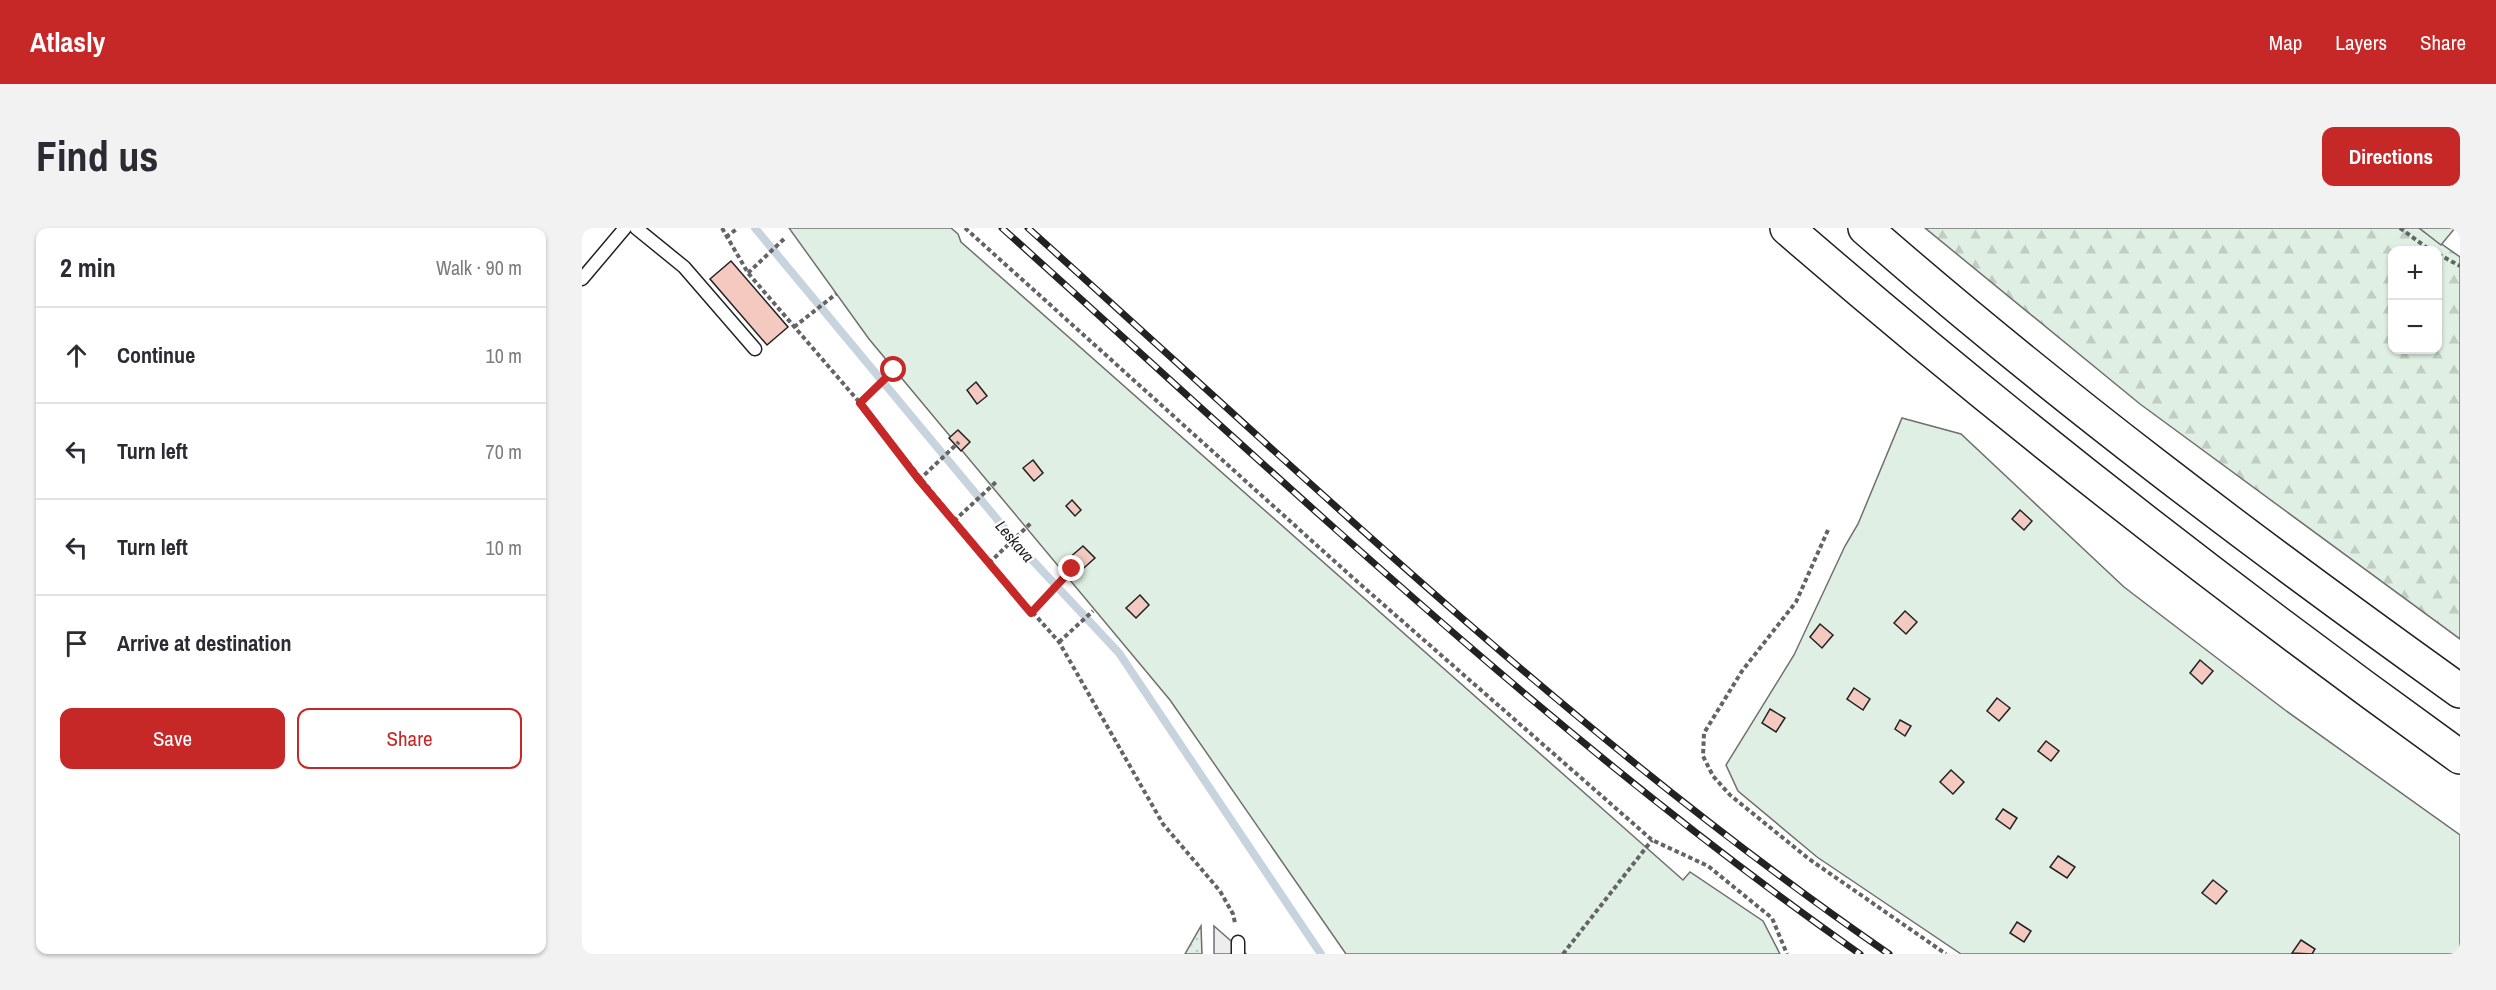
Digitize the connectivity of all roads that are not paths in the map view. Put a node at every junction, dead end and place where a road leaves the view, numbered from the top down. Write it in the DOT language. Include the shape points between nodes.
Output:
graph roads {
  1 [pos="625,228"];
  2 [pos="636,228"];
  3 [pos="1787,228"];
  4 [pos="1865,228"];
  5 [pos="582,279"];
  6 [pos="754,349"];
  7 [pos="2460,691"];
  8 [pos="2460,757"];
  1 -- 5 [label="lane"];
  2 -- 6 [label="lane" via="684,267"];
  3 -- 8 [label="highway" via="2045,443 2345,674"];
  4 -- 7 [label="highway" via="2074,402"];
}
